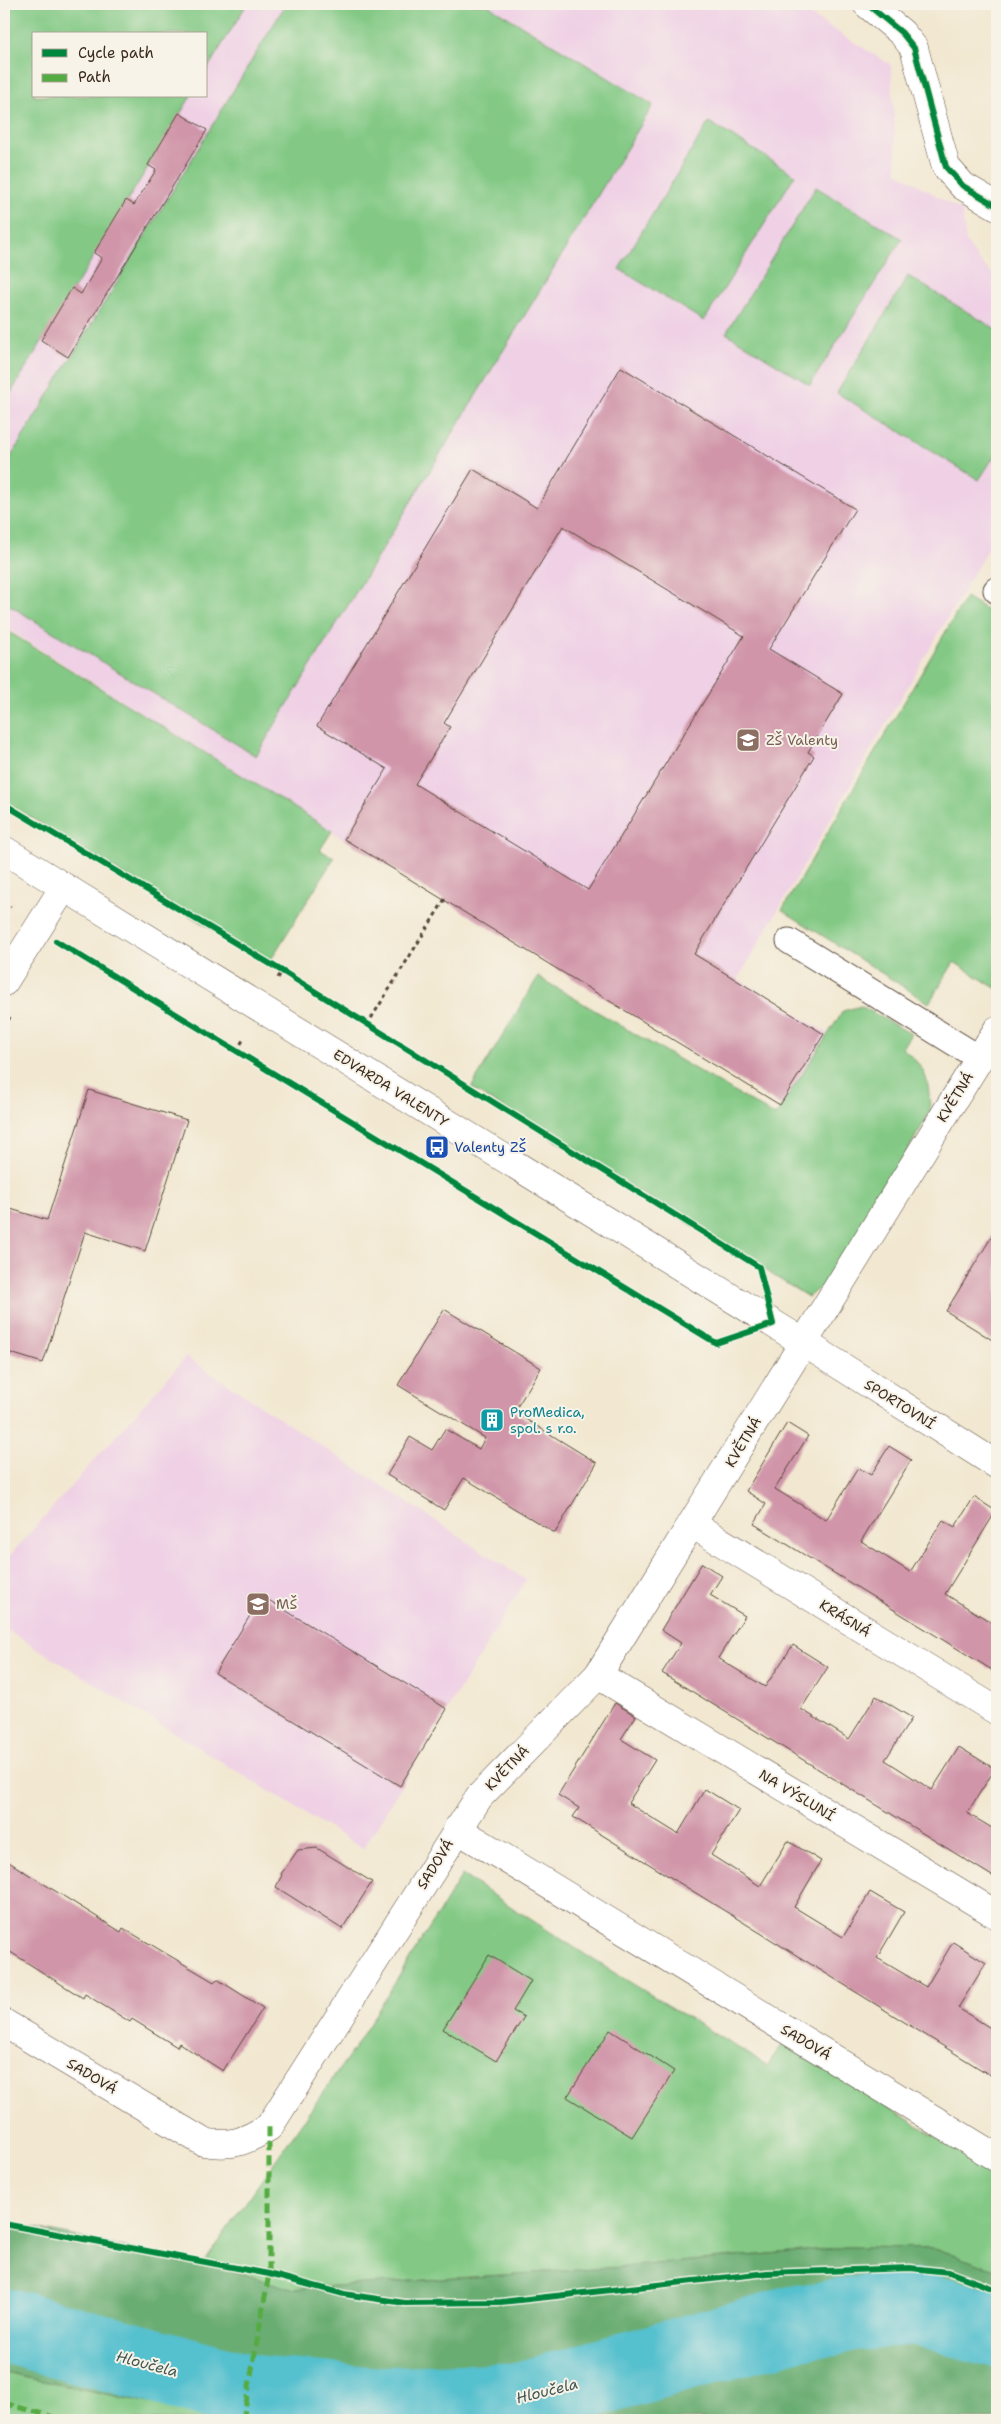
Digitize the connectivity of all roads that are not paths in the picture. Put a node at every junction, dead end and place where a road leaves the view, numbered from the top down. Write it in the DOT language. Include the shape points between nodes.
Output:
graph roads {
  1 [pos="867,4"];
  2 [pos="997,206"];
  3 [pos="4,850"];
  4 [pos="64,887"];
  5 [pos="789,941"];
  6 [pos="4,982"];
  7 [pos="997,1030"];
  8 [pos="979,1058"];
  9 [pos="803,1342"];
  10 [pos="997,1465"];
  11 [pos="692,1524"];
  12 [pos="598,1675"];
  13 [pos="997,1711"];
  14 [pos="457,1829"];
  15 [pos="997,1916"];
  16 [pos="4,2023"];
  17 [pos="997,2158"];
  1 -- 2 [label="street" via="902,33 914,48 946,167 963,186"];
  3 -- 4 [label="street, EDVARDA VALENTY"];
  4 -- 6 [label="street"];
  4 -- 9 [label="street, EDVARDA VALENTY"];
  5 -- 8 [label="lane"];
  7 -- 8 [label="street, KVĚTNÁ"];
  8 -- 9 [label="street, KVĚTNÁ"];
  9 -- 10 [label="street, SPORTOVNÍ"];
  9 -- 11 [label="street, KVĚTNÁ"];
  11 -- 12 [label="street, KVĚTNÁ"];
  11 -- 13 [label="street, KRÁSNÁ"];
  12 -- 14 [label="street, KVĚTNÁ" via="480,1797"];
  12 -- 15 [label="street, NA VÝSLUNÍ"];
  14 -- 16 [label="street, SADOVÁ" via="269,2127 245,2140 224,2145 203,2142"];
  14 -- 17 [label="street, SADOVÁ"];
}
